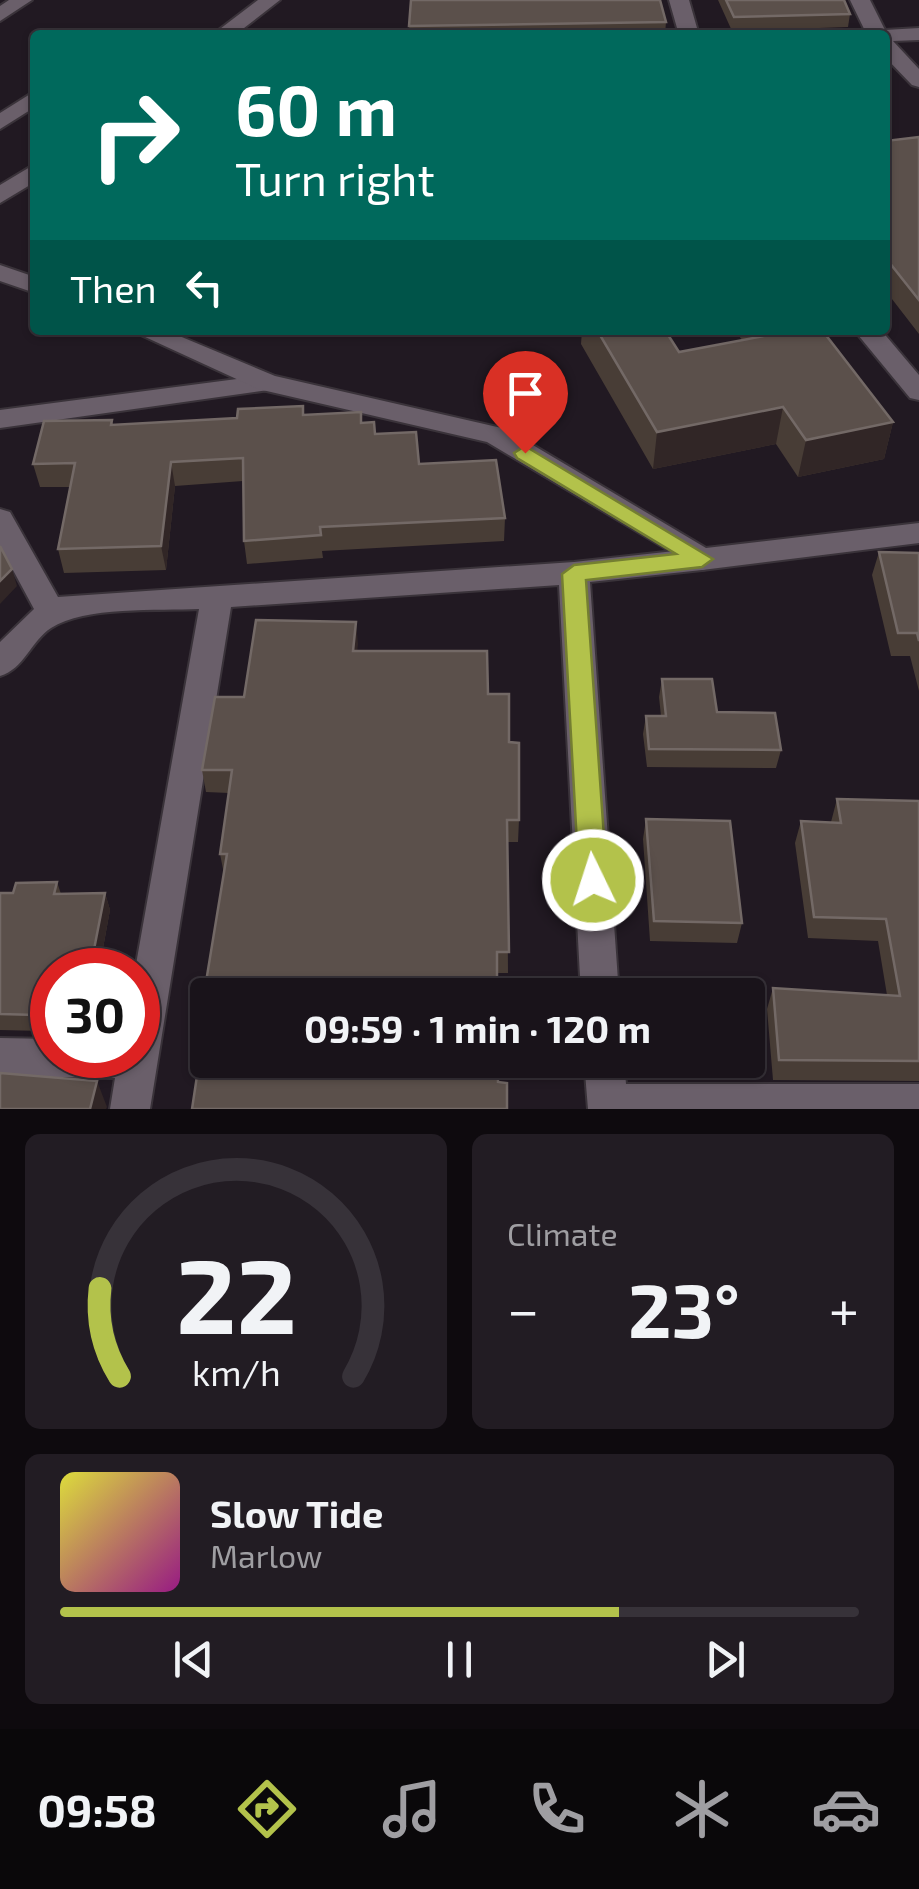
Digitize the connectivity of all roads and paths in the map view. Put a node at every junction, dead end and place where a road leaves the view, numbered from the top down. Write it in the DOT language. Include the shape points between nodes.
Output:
graph roads {
  1 [pos="22,0"];
  2 [pos="270,0"];
  3 [pos="679,0"];
  4 [pos="860,0"];
  5 [pos="0,14"];
  6 [pos="229,30"];
  7 [pos="687,30"];
  8 [pos="875,30"];
  9 [pos="919,34"];
  10 [pos="890,36"];
  11 [pos="890,49"];
  12 [pos="919,81"];
  13 [pos="30,101"];
  14 [pos="0,123"];
  15 [pos="30,175"];
  16 [pos="0,196"];
  17 [pos="0,272"];
  18 [pos="30,284"];
  19 [pos="154,335"];
  20 [pos="871,335"];
  21 [pos="267,384"];
  22 [pos="919,392"];
  23 [pos="0,419"];
  24 [pos="0,519"];
  25 [pos="919,533"];
  26 [pos="702,559"];
  27 [pos="574,574"];
  28 [pos="217,596"];
  29 [pos="50,611"];
  30 [pos="0,664"];
  31 [pos="157,948"];
  32 [pos="599,978"];
  33 [pos="0,1057"];
  34 [pos="30,1058"];
  35 [pos="135,1078"];
  36 [pos="605,1078"];
  37 [pos="919,1104"];
  38 [pos="607,1107"];
  39 [pos="130,1109"];
  1 -- 5 [label="street"];
  2 -- 6 [label="street"];
  3 -- 7 [label="street"];
  4 -- 8 [label="street"];
  9 -- 10 [label="street"];
  11 -- 12 [label="street"];
  13 -- 14 [label="street"];
  15 -- 16 [label="street"];
  17 -- 18 [label="street"];
  19 -- 21 [label="street"];
  20 -- 22 [label="street"];
  21 -- 23 [label="street"];
  21 -- 26 [label="street" via="496,435"];
  24 -- 29 [label="street"];
  25 -- 26 [label="street"];
  26 -- 27 [label="street"];
  27 -- 28 [label="street"];
  27 -- 32 [label="street"];
  28 -- 29 [label="street"];
  28 -- 31 [label="street"];
  29 -- 30 [label="street"];
  33 -- 34 [label="street"];
  35 -- 39 [label="street"];
  36 -- 38 [label="street"];
  37 -- 38 [label="street"];
}
